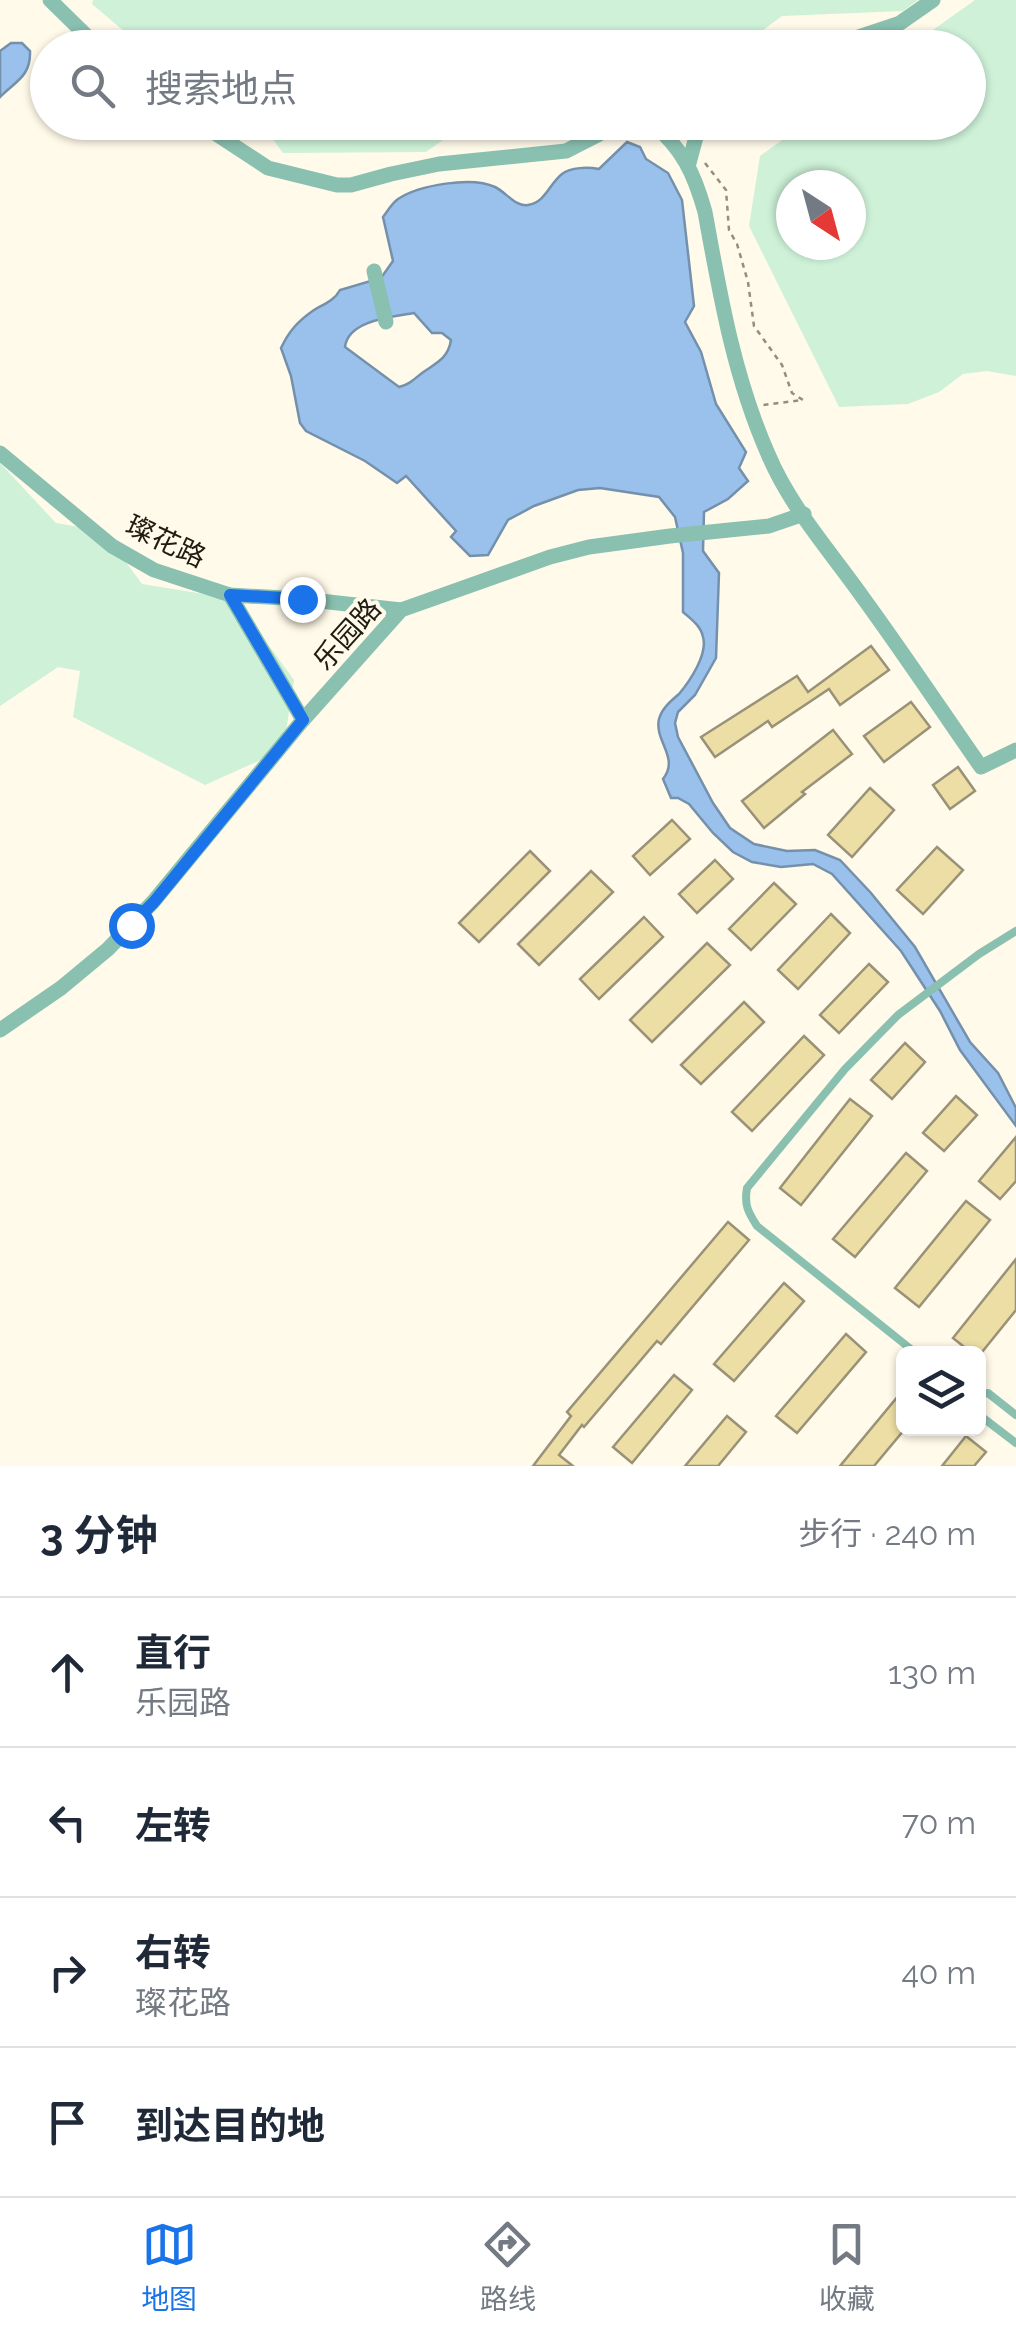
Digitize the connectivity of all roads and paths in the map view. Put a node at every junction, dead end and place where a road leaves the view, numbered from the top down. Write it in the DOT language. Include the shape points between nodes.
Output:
graph roads {
  1 [pos="50,0"];
  2 [pos="934,0"];
  3 [pos="81,30"];
  4 [pos="881,30"];
  5 [pos="225,140"];
  6 [pos="588,140"];
  7 [pos="667,140"];
  8 [pos="695,140"];
  9 [pos="688,163"];
  10 [pos="374,271"];
  11 [pos="386,322"];
  12 [pos="750,406"];
  13 [pos="0,453"];
  14 [pos="804,514"];
  15 [pos="230,595"];
  16 [pos="401,610"];
  17 [pos="303,720"];
  18 [pos="1016,750"];
  19 [pos="1016,931"];
  20 [pos="0,1030"];
  21 [pos="907,1346"];
  22 [pos="986,1393"];
  23 [pos="1016,1415"];
  24 [pos="986,1420"];
  25 [pos="1016,1443"];
  1 -- 3 [label="street"];
  2 -- 4 [label="street"];
  5 -- 6 [label="street" via="268,168 351,185 439,164 566,151"];
  7 -- 9 [label="street"];
  8 -- 9 [label="street"];
  9 -- 12 [label="street" via="706,212 729,338"];
  9 -- 12 [label="path" via="706,163 726,190 729,230 748,282 754,326 782,365 792,393 803,400"];
  10 -- 11 [label="street"];
  12 -- 14 [label="street" via="788,494"];
  13 -- 15 [label="street, 璨花路" via="112,546 154,570"];
  14 -- 16 [label="street, 乐园路" via="770,526 589,547"];
  14 -- 18 [label="street" via="981,767"];
  15 -- 16 [label="street, 璨花路"];
  15 -- 17 [label="street"];
  16 -- 17 [label="street, 乐园路"];
  17 -- 20 [label="street, 乐园路" via="154,902 108,949"];
  19 -- 21 [label="lane" via="898,1015 747,1188 744,1202 757,1226"];
  22 -- 23 [label="lane"];
  24 -- 25 [label="lane"];
}
